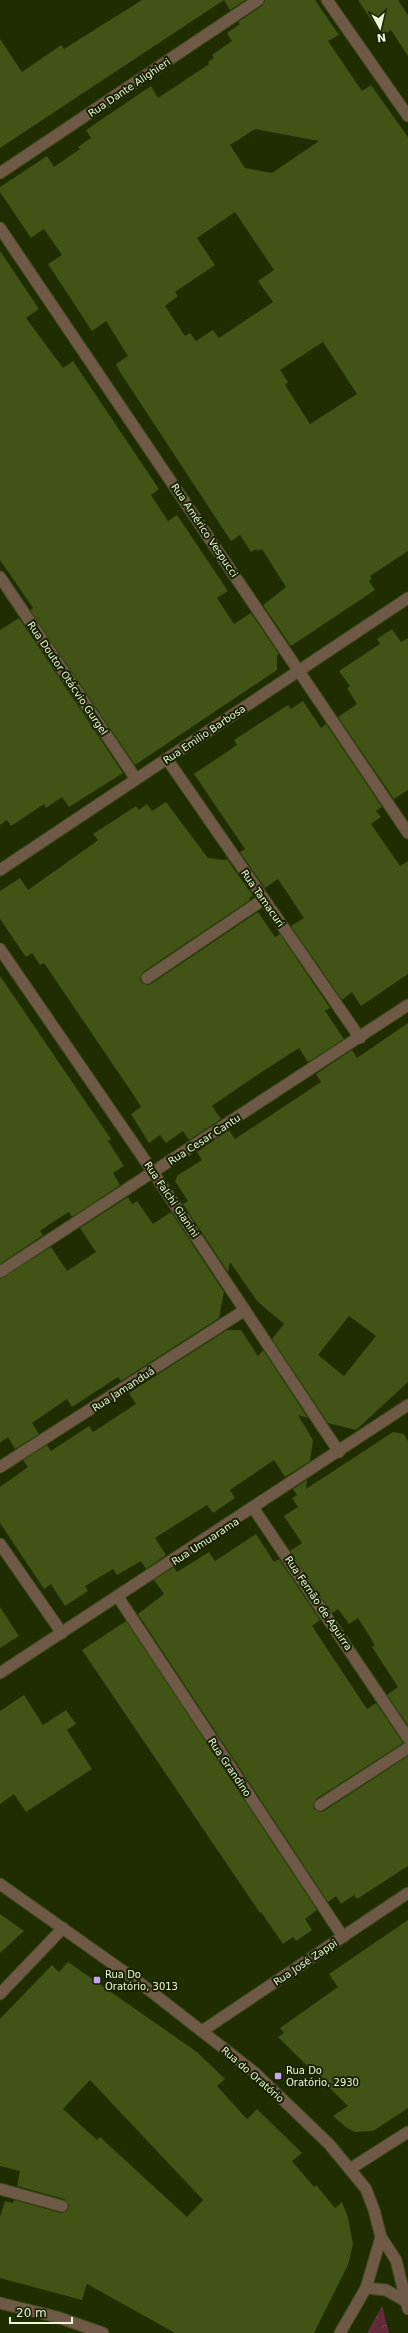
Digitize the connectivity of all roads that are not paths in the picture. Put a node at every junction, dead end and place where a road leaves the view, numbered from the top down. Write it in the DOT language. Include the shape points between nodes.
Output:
graph roads {
  1 [pos="258,0"];
  2 [pos="327,0"];
  3 [pos="408,116"];
  4 [pos="0,173"];
  5 [pos="0,228"];
  6 [pos="0,577"];
  7 [pos="408,598"];
  8 [pos="300,670"];
  9 [pos="167,758"];
  10 [pos="136,779"];
  11 [pos="408,833"];
  12 [pos="0,870"];
  13 [pos="264,899"];
  14 [pos="0,950"];
  15 [pos="147,978"];
  16 [pos="408,1006"];
  17 [pos="360,1038"];
  18 [pos="153,1172"];
  19 [pos="0,1272"];
  20 [pos="245,1310"];
  21 [pos="406,1411"];
  22 [pos="339,1452"];
  23 [pos="0,1467"];
  24 [pos="254,1509"];
  25 [pos="0,1544"];
  26 [pos="118,1597"];
  27 [pos="62,1633"];
  28 [pos="0,1673"];
  29 [pos="408,1738"];
  30 [pos="408,1748"];
  31 [pos="320,1805"];
  32 [pos="0,1884"];
  33 [pos="408,1893"];
  34 [pos="64,1928"];
  35 [pos="343,1937"];
  36 [pos="0,1994"];
  37 [pos="202,2031"];
  38 [pos="408,2132"];
  39 [pos="350,2169"];
  40 [pos="0,2189"];
  41 [pos="62,2206"];
  42 [pos="381,2237"];
  43 [pos="366,2288"];
  44 [pos="0,2303"];
  45 [pos="407,2305"];
  46 [pos="103,2333"];
  47 [pos="340,2333"];
  1 -- 4 [label="street, Rua Dante Alighieri"];
  2 -- 3 [label="street"];
  5 -- 8 [label="street, Rua Américo Vespucci"];
  6 -- 10 [label="street, Rua Doutor Otácvio Gurgel"];
  7 -- 8 [label="street, Rua Emilio Barbosa"];
  8 -- 9 [label="street, Rua Emilio Barbosa"];
  8 -- 11 [label="street, Rua Américo Vespucci"];
  9 -- 10 [label="street, Rua Emilio Barbosa"];
  9 -- 13 [label="street, Rua Tamacuri"];
  10 -- 12 [label="street, Rua Emilio Barbosa"];
  13 -- 15 [label="street"];
  13 -- 17 [label="street, Rua Tamacuri"];
  14 -- 18 [label="street, Rua Falchi Gianini"];
  16 -- 17 [label="street, Rua Cesar Cantu"];
  17 -- 18 [label="street, Rua Cesar Cantu"];
  18 -- 19 [label="street, Rua Cesar Cantu"];
  18 -- 20 [label="street, Rua Falchi Gianini"];
  20 -- 22 [label="street, Rua Falchi Gianini"];
  20 -- 23 [label="street, Rua Jamanduá"];
  21 -- 22 [label="street, Rua Umuarama"];
  22 -- 24 [label="street, Rua Umuarama"];
  24 -- 26 [label="street, Rua Umuarama"];
  24 -- 29 [label="street, Rua Fernão de Aguirra"];
  25 -- 27 [label="street"];
  26 -- 27 [label="street, Rua Umuarama"];
  26 -- 35 [label="street, Rua Grandino"];
  27 -- 28 [label="street, Rua Umuarama"];
  30 -- 31 [label="street"];
  32 -- 34 [label="street, Rua do Oratório"];
  33 -- 35 [label="street, Rua José Zappi"];
  34 -- 36 [label="street"];
  34 -- 37 [label="street, Rua do Oratório"];
  35 -- 37 [label="street, Rua José Zappi"];
  37 -- 39 [label="street, Rua do Oratório" via="254,2072 329,2144"];
  38 -- 39 [label="street"];
  39 -- 42 [label="street, Rua do Oratório" via="366,2189"];
  40 -- 41 [label="street"];
  42 -- 43 [label="street"];
  42 -- 45 [label="street" via="396,2260"];
  43 -- 45 [label="street" via="386,2290"];
  43 -- 47 [label="street"];
  44 -- 46 [label="street" via="57,2317"];
}
